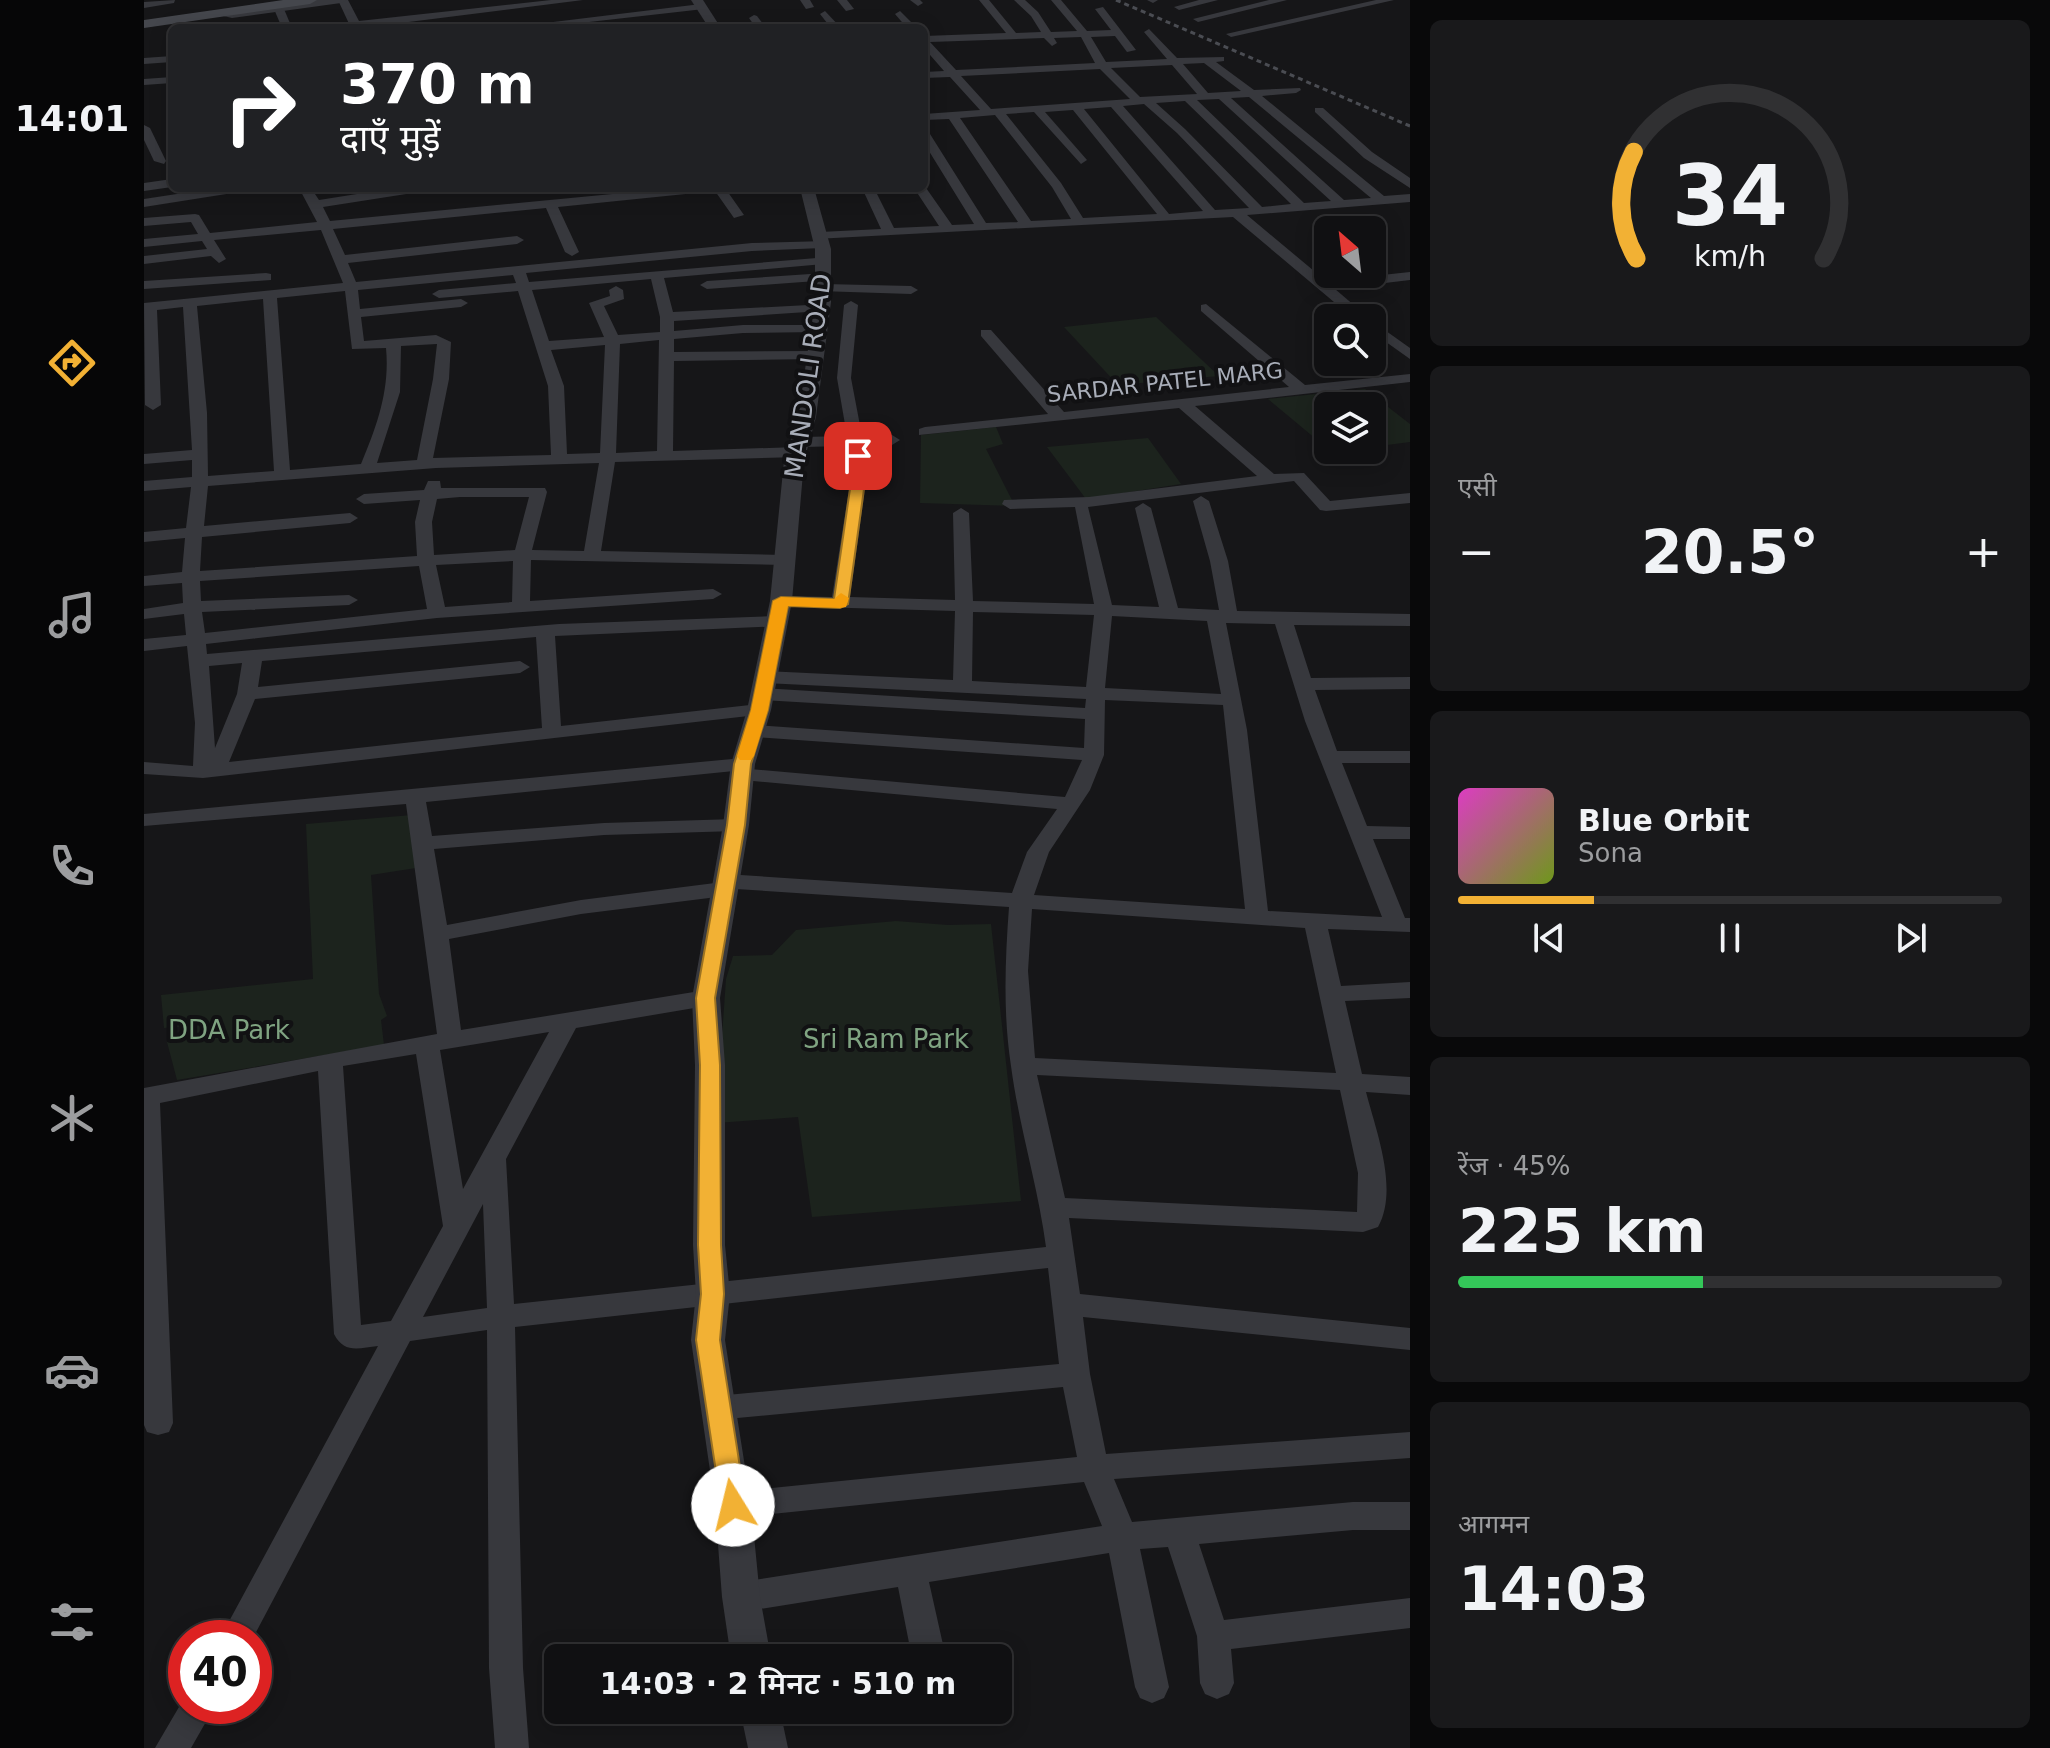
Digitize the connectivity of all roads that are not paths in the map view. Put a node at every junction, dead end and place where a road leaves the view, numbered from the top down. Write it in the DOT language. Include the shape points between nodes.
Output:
graph roads {
  1 [pos="171,0"];
  2 [pos="181,0"];
  3 [pos="262,0"];
  4 [pos="310,0"];
  5 [pos="342,0"];
  6 [pos="513,0"];
  7 [pos="578,0"];
  8 [pos="984,0"];
  9 [pos="1019,0"];
  10 [pos="1056,0"];
  11 [pos="1213,0"];
  12 [pos="1282,0"];
  13 [pos="1389,0"];
  14 [pos="549,1"];
  15 [pos="280,3"];
  16 [pos="699,3"];
  17 [pos="144,5"];
  18 [pos="1179,7"];
  19 [pos="1100,9"];
  20 [pos="221,11"];
  21 [pos="825,14"];
  22 [pos="900,14"];
  23 [pos="1198,19"];
  24 [pos="576,21"];
  25 [pos="144,22"];
  26 [pos="354,22"];
  27 [pos="970,22"];
  28 [pos="179,24"];
  29 [pos="286,24"];
  30 [pos="551,24"];
  31 [pos="582,24"];
  32 [pos="710,24"];
  33 [pos="833,24"];
  34 [pos="909,24"];
  35 [pos="1149,32"];
  36 [pos="1116,33"];
  37 [pos="1084,34"];
  38 [pos="1231,34"];
  39 [pos="1046,35"];
  40 [pos="974,36"];
  41 [pos="990,36"];
  42 [pos="1013,36"];
  43 [pos="928,41"];
  44 [pos="928,46"];
  45 [pos="1131,50"];
  46 [pos="1005,52"];
  47 [pos="168,59"];
  48 [pos="1205,59"];
  49 [pos="1220,59"];
  50 [pos="144,61"];
  51 [pos="1171,61"];
  52 [pos="1138,63"];
  53 [pos="1102,65"];
  54 [pos="1072,67"];
  55 [pos="1147,72"];
  56 [pos="951,74"];
  57 [pos="928,75"];
  58 [pos="168,80"];
  59 [pos="144,82"];
  60 [pos="1296,90"];
  61 [pos="1254,93"];
  62 [pos="1176,94"];
  63 [pos="1204,95"];
  64 [pos="1221,95"];
  65 [pos="1069,100"];
  66 [pos="1141,100"];
  67 [pos="978,101"];
  68 [pos="1112,101"];
  69 [pos="928,105"];
  70 [pos="1036,108"];
  71 [pos="1319,110"];
  72 [pos="993,112"];
  73 [pos="952,115"];
  74 [pos="928,117"];
  75 [pos="144,128"];
  76 [pos="928,140"];
  77 [pos="1081,160"];
  78 [pos="168,161"];
  79 [pos="144,167"];
  80 [pos="1410,184"];
  81 [pos="150,186"];
  82 [pos="213,192"];
  83 [pos="308,192"];
  84 [pos="393,192"];
  85 [pos="517,192"];
  86 [pos="638,192"];
  87 [pos="719,192"];
  88 [pos="808,192"];
  89 [pos="870,192"];
  90 [pos="923,192"];
  91 [pos="615,193"];
  92 [pos="1410,198"];
  93 [pos="161,200"];
  94 [pos="1382,201"];
  95 [pos="144,203"];
  96 [pos="316,204"];
  97 [pos="550,204"];
  98 [pos="1343,205"];
  99 [pos="526,207"];
  100 [pos="1302,208"];
  101 [pos="1259,211"];
  102 [pos="1236,213"];
  103 [pos="738,215"];
  104 [pos="1212,215"];
  105 [pos="144,216"];
  106 [pos="1166,218"];
  107 [pos="144,222"];
  108 [pos="1079,222"];
  109 [pos="510,224"];
  110 [pos="1027,225"];
  111 [pos="982,227"];
  112 [pos="948,229"];
  113 [pos="328,232"];
  114 [pos="889,232"];
  115 [pos="144,243"];
  116 [pos="214,250"];
  117 [pos="572,252"];
  118 [pos="822,256"];
  119 [pos="144,260"];
  120 [pos="340,260"];
  121 [pos="522,264"];
  122 [pos="1410,276"];
  123 [pos="266,277"];
  124 [pos="1386,279"];
  125 [pos="1314,280"];
  126 [pos="658,281"];
  127 [pos="144,285"];
  128 [pos="1324,288"];
  129 [pos="616,290"];
  130 [pos="911,290"];
  131 [pos="526,291"];
  132 [pos="270,295"];
  133 [pos="351,295"];
  134 [pos="189,297"];
  135 [pos="146,303"];
  136 [pos="1344,304"];
  137 [pos="851,305"];
  138 [pos="822,307"];
  139 [pos="1206,308"];
  140 [pos="667,317"];
  141 [pos="818,328"];
  142 [pos="986,333"];
  143 [pos="667,334"];
  144 [pos="1386,336"];
  145 [pos="612,339"];
  146 [pos="393,343"];
  147 [pos="543,346"];
  148 [pos="814,355"];
  149 [pos="1410,355"];
  150 [pos="666,357"];
  151 [pos="1410,378"];
  152 [pos="1300,389"];
  153 [pos="1181,402"];
  154 [pos="153,405"];
  155 [pos="1058,415"];
  156 [pos="925,432"];
  157 [pos="854,439"];
  158 [pos="892,440"];
  159 [pos="800,447"];
  160 [pos="200,454"];
  161 [pos="665,455"];
  162 [pos="608,456"];
  163 [pos="144,459"];
  164 [pos="550,460"];
  165 [pos="430,463"];
  166 [pos="367,468"];
  167 [pos="282,475"];
  168 [pos="1269,478"];
  169 [pos="200,481"];
  170 [pos="144,486"];
  171 [pos="539,492"];
  172 [pos="432,494"];
  173 [pos="1410,498"];
  174 [pos="364,499"];
  175 [pos="1201,501"];
  176 [pos="1010,504"];
  177 [pos="1143,508"];
  178 [pos="1082,510"];
  179 [pos="961,513"];
  180 [pos="350,518"];
  181 [pos="195,531"];
  182 [pos="144,537"];
  183 [pos="522,555"];
  184 [pos="592,555"];
  185 [pos="700,558"];
  186 [pos="784,560"];
  187 [pos="426,561"];
  188 [pos="191,576"];
  189 [pos="144,581"];
  190 [pos="713,594"];
  191 [pos="686,596"];
  192 [pos="349,600"];
  193 [pos="545,604"];
  194 [pos="840,604"];
  195 [pos="521,606"];
  196 [pos="194,607"];
  197 [pos="963,608"];
  198 [pos="1104,610"];
  199 [pos="779,612"];
  200 [pos="437,613"];
  201 [pos="144,614"];
  202 [pos="1170,614"];
  203 [pos="1222,617"];
  204 [pos="1283,619"];
  205 [pos="1410,620"];
  206 [pos="549,631"];
  207 [pos="195,637"];
  208 [pos="144,645"];
  209 [pos="253,656"];
  210 [pos="197,661"];
  211 [pos="520,667"];
  212 [pos="1410,683"];
  213 [pos="1303,684"];
  214 [pos="962,687"];
  215 [pos="247,694"];
  216 [pos="1231,700"];
  217 [pos="760,703"];
  218 [pos="1094,703"];
  219 [pos="552,733"];
  220 [pos="1094,755"];
  221 [pos="1330,757"];
  222 [pos="1410,757"];
  223 [pos="144,768"];
  224 [pos="742,769"];
  225 [pos="210,771"];
  226 [pos="415,797"];
  227 [pos="1070,804"];
  228 [pos="144,820"];
  229 [pos="736,825"];
  230 [pos="1360,832"];
  231 [pos="1410,833"];
  232 [pos="422,843"];
  233 [pos="725,885"];
  234 [pos="1021,901"];
  235 [pos="1257,917"];
  236 [pos="1315,921"];
  237 [pos="1403,924"];
  238 [pos="437,934"];
  239 [pos="1410,990"];
  240 [pos="1331,994"];
  241 [pos="706,998"];
  242 [pos="567,1021"];
  243 [pos="438,1042"];
  244 [pos="330,1060"];
  245 [pos="1023,1066"];
  246 [pos="1351,1082"];
  247 [pos="1410,1086"];
  248 [pos="146,1097"];
  249 [pos="494,1159"];
  250 [pos="1054,1207"];
  251 [pos="456,1225"];
  252 [pos="1060,1256"];
  253 [pos="713,1294"];
  254 [pos="1067,1304"];
  255 [pos="501,1317"];
  256 [pos="397,1333"];
  257 [pos="1410,1339"];
  258 [pos="1075,1374"];
  259 [pos="716,1408"];
  260 [pos="158,1423"];
  261 [pos="1410,1445"];
  262 [pos="1094,1468"];
  263 [pos="733,1505"];
  264 [pos="1410,1516"];
  265 [pos="1179,1531"];
  266 [pos="1122,1537"];
  267 [pos="910,1570"];
  268 [pos="741,1597"];
  269 [pos="1410,1613"];
  270 [pos="246,1620"];
  271 [pos="1213,1636"];
  272 [pos="749,1644"];
  273 [pos="926,1644"];
  274 [pos="1217,1683"];
  275 [pos="1152,1687"];
  276 [pos="187,1724"];
  277 [pos="763,1724"];
  278 [pos="172,1748"];
  279 [pos="512,1748"];
  280 [pos="768,1748"];
  1 -- 2 [label="street"];
  1 -- 17 [label="street"];
  3 -- 20 [label="street"];
  4 -- 20 [label="main road"];
  5 -- 15 [label="street"];
  5 -- 26 [label="street"];
  6 -- 26 [label="street" via="436,5"];
  7 -- 14 [label="street"];
  8 -- 42 [label="street"];
  9 -- 39 [label="street" via="1035,14"];
  10 -- 37 [label="street"];
  11 -- 18 [label="street"];
  12 -- 23 [label="street"];
  13 -- 38 [label="street"];
  14 -- 24 [label="street"];
  14 -- 26 [label="street"];
  15 -- 20 [label="main road"];
  15 -- 29 [label="street"];
  16 -- 24 [label="street"];
  16 -- 32 [label="street"];
  19 -- 36 [label="street"];
  20 -- 25 [label="main road"];
  20 -- 28 [label="main road"];
  21 -- 33 [label="street"];
  22 -- 34 [label="street"];
  24 -- 30 [label="street"];
  24 -- 31 [label="street"];
  25 -- 28 [label="main road"];
  27 -- 40 [label="street"];
  35 -- 51 [label="street"];
  36 -- 37 [label="street"];
  36 -- 45 [label="street"];
  37 -- 39 [label="street"];
  37 -- 53 [label="street"];
  39 -- 42 [label="street"];
  39 -- 54 [label="street"];
  40 -- 41 [label="street"];
  40 -- 43 [label="street"];
  41 -- 42 [label="street"];
  41 -- 46 [label="street"];
  44 -- 56 [label="street"];
  47 -- 50 [label="street"];
  48 -- 49 [label="street"];
  48 -- 51 [label="street"];
  48 -- 61 [label="street"];
  51 -- 52 [label="street"];
  51 -- 63 [label="street"];
  52 -- 53 [label="street"];
  52 -- 55 [label="street"];
  53 -- 54 [label="street"];
  53 -- 66 [label="street"];
  54 -- 56 [label="street"];
  56 -- 57 [label="street"];
  56 -- 67 [label="street"];
  58 -- 59 [label="street"];
  60 -- 61 [label="street"];
  61 -- 64 [label="street"];
  61 -- 94 [label="street"];
  62 -- 63 [label="street"];
  62 -- 66 [label="street"];
  62 -- 100 [label="street"];
  63 -- 64 [label="street"];
  64 -- 98 [label="street"];
  65 -- 67 [label="street"];
  65 -- 68 [label="street"];
  65 -- 70 [label="street"];
  65 -- 106 [label="street"];
  66 -- 68 [label="street"];
  66 -- 101 [label="street" via="1181,131"];
  67 -- 69 [label="street"];
  67 -- 72 [label="street"];
  68 -- 104 [label="street"];
  70 -- 72 [label="street"];
  70 -- 77 [label="street"];
  71 -- 80 [label="street"];
  72 -- 73 [label="street"];
  72 -- 108 [label="street" via="1057,186"];
  73 -- 74 [label="street"];
  73 -- 110 [label="street"];
  75 -- 78 [label="street"];
  76 -- 111 [label="street"];
  78 -- 79 [label="street"];
  81 -- 93 [label="street"];
  82 -- 93 [label="street"];
  83 -- 96 [label="street"];
  84 -- 96 [label="street"];
  85 -- 99 [label="street"];
  86 -- 91 [label="street"];
  87 -- 103 [label="street"];
  88 -- 118 [label="street, MANDOLI ROAD"];
  89 -- 114 [label="street"];
  90 -- 112 [label="street"];
  91 -- 97 [label="street"];
  92 -- 94 [label="street"];
  93 -- 95 [label="street"];
  93 -- 105 [label="street" via="167,213"];
  94 -- 98 [label="street"];
  96 -- 113 [label="street"];
  97 -- 99 [label="street"];
  97 -- 117 [label="street"];
  98 -- 100 [label="street"];
  99 -- 109 [label="street"];
  100 -- 101 [label="street"];
  101 -- 102 [label="street"];
  102 -- 104 [label="street"];
  102 -- 125 [label="street"];
  104 -- 106 [label="street"];
  106 -- 108 [label="street"];
  107 -- 116 [label="street" via="195,218"];
  108 -- 110 [label="street"];
  109 -- 113 [label="street"];
  109 -- 120 [label="street"];
  109 -- 121 [label="street"];
  110 -- 111 [label="street"];
  111 -- 112 [label="street"];
  112 -- 114 [label="street"];
  113 -- 116 [label="street"];
  113 -- 120 [label="street"];
  114 -- 118 [label="street"];
  115 -- 116 [label="street"];
  116 -- 119 [label="street"];
  117 -- 118 [label="street"];
  117 -- 121 [label="street"];
  118 -- 121 [label="street" via="768,246"];
  118 -- 126 [label="street"];
  118 -- 130 [label="street"];
  118 -- 138 [label="street, MANDOLI ROAD"];
  120 -- 133 [label="street"];
  121 -- 131 [label="street"];
  121 -- 133 [label="street"];
  122 -- 124 [label="street"];
  123 -- 127 [label="street"];
  126 -- 129 [label="street"];
  126 -- 131 [label="street"];
  126 -- 140 [label="street"];
  128 -- 136 [label="street"];
  129 -- 131 [label="street"];
  129 -- 145 [label="street" via="617,299 596,303"];
  131 -- 133 [label="street"];
  131 -- 147 [label="street"];
  132 -- 133 [label="street"];
  132 -- 134 [label="street"];
  132 -- 167 [label="street"];
  133 -- 146 [label="street" via="357,346"];
  134 -- 135 [label="street"];
  134 -- 160 [label="street"];
  135 -- 154 [label="street"];
  137 -- 157 [label="street" via="844,378"];
  138 -- 140 [label="street"];
  138 -- 141 [label="street, MANDOLI ROAD"];
  139 -- 152 [label="street"];
  140 -- 143 [label="street"];
  141 -- 143 [label="street"];
  141 -- 148 [label="street, MANDOLI ROAD"];
  142 -- 155 [label="street"];
  143 -- 145 [label="street"];
  143 -- 150 [label="street"];
  144 -- 149 [label="street"];
  145 -- 147 [label="street"];
  145 -- 162 [label="street"];
  146 -- 165 [label="street" via="444,342"];
  146 -- 166 [label="street" via="397,368 391,409"];
  147 -- 164 [label="street" via="556,386"];
  148 -- 150 [label="street"];
  148 -- 159 [label="street, MANDOLI ROAD"];
  150 -- 161 [label="street"];
  151 -- 152 [label="street, SARDAR PATEL MARG"];
  152 -- 153 [label="street, SARDAR PATEL MARG"];
  153 -- 155 [label="street, SARDAR PATEL MARG"];
  153 -- 168 [label="street"];
  155 -- 156 [label="street, SARDAR PATEL MARG"];
  157 -- 158 [label="street"];
  157 -- 159 [label="street"];
  157 -- 194 [label="street" via="857,489"];
  159 -- 161 [label="street"];
  159 -- 186 [label="street, MANDOLI ROAD"];
  160 -- 163 [label="street"];
  160 -- 169 [label="street"];
  161 -- 162 [label="street"];
  162 -- 164 [label="street"];
  162 -- 184 [label="street"];
  164 -- 165 [label="street"];
  164 -- 171 [label="street"];
  165 -- 166 [label="street"];
  165 -- 172 [label="street"];
  166 -- 167 [label="street"];
  167 -- 169 [label="street"];
  168 -- 173 [label="street" via="1298,476 1326,506"];
  168 -- 176 [label="street" via="1148,496"];
  169 -- 170 [label="street"];
  169 -- 181 [label="street"];
  171 -- 172 [label="street"];
  171 -- 183 [label="street"];
  172 -- 174 [label="street"];
  172 -- 187 [label="street" via="426,507"];
  175 -- 203 [label="street" via="1219,561"];
  177 -- 202 [label="street"];
  178 -- 198 [label="street"];
  179 -- 197 [label="street"];
  180 -- 181 [label="street"];
  181 -- 182 [label="street"];
  181 -- 188 [label="street"];
  183 -- 184 [label="street"];
  183 -- 187 [label="street"];
  183 -- 195 [label="street"];
  184 -- 185 [label="street"];
  185 -- 186 [label="street"];
  185 -- 191 [label="street"];
  186 -- 199 [label="street, MANDOLI ROAD"];
  187 -- 188 [label="street"];
  187 -- 200 [label="street"];
  188 -- 189 [label="street"];
  188 -- 196 [label="street"];
  190 -- 191 [label="street"];
  191 -- 193 [label="street"];
  192 -- 196 [label="street"];
  193 -- 195 [label="street"];
  193 -- 206 [label="street"];
  194 -- 197 [label="street"];
  194 -- 199 [label="street"];
  195 -- 200 [label="street"];
  196 -- 201 [label="street"];
  196 -- 207 [label="street"];
  197 -- 198 [label="street"];
  197 -- 214 [label="street"];
  198 -- 202 [label="street"];
  198 -- 218 [label="street"];
  199 -- 206 [label="street"];
  199 -- 217 [label="street, MANDOLI ROAD"];
  200 -- 207 [label="street"];
  202 -- 203 [label="street"];
  203 -- 204 [label="street"];
  203 -- 216 [label="street"];
  204 -- 205 [label="street"];
  204 -- 213 [label="street"];
  206 -- 209 [label="street"];
  206 -- 219 [label="street"];
  207 -- 208 [label="street"];
  207 -- 210 [label="street"];
  209 -- 210 [label="street"];
  209 -- 215 [label="street"];
  210 -- 225 [label="street"];
  211 -- 215 [label="street"];
  212 -- 213 [label="street"];
  213 -- 221 [label="street"];
  214 -- 217 [label="street"];
  214 -- 218 [label="street"];
  215 -- 225 [label="street"];
  216 -- 218 [label="street"];
  216 -- 235 [label="street"];
  217 -- 218 [label="street"];
  217 -- 219 [label="street"];
  217 -- 220 [label="street"];
  217 -- 224 [label="street, MANDOLI ROAD"];
  218 -- 220 [label="street"];
  219 -- 225 [label="street"];
  220 -- 227 [label="street"];
  221 -- 222 [label="street"];
  221 -- 230 [label="street"];
  223 -- 225 [label="street"];
  224 -- 226 [label="street"];
  224 -- 227 [label="street"];
  224 -- 229 [label="street, MANDOLI ROAD"];
  226 -- 228 [label="street"];
  226 -- 232 [label="street"];
  227 -- 234 [label="street" via="1038,852"];
  229 -- 232 [label="street"];
  229 -- 233 [label="street, MANDOLI ROAD"];
  230 -- 231 [label="street"];
  230 -- 237 [label="street"];
  232 -- 238 [label="street"];
  233 -- 234 [label="street"];
  233 -- 238 [label="street"];
  233 -- 241 [label="street, MANDOLI ROAD"];
  234 -- 235 [label="street"];
  234 -- 245 [label="street" via="1016,971"];
  235 -- 236 [label="street"];
  236 -- 237 [label="street"];
  236 -- 240 [label="street"];
  238 -- 243 [label="street"];
  239 -- 240 [label="street"];
  240 -- 246 [label="street"];
  241 -- 242 [label="street"];
  241 -- 253 [label="street, MANDOLI ROAD"];
  242 -- 243 [label="street"];
  242 -- 249 [label="street"];
  243 -- 244 [label="street"];
  243 -- 251 [label="street"];
  244 -- 248 [label="street"];
  244 -- 256 [label="street" via="348,1334 356,1339"];
  245 -- 246 [label="street"];
  245 -- 250 [label="street"];
  246 -- 247 [label="street"];
  246 -- 250 [label="street" via="1369,1162 1368,1220"];
  248 -- 260 [label="street"];
  249 -- 251 [label="street"];
  249 -- 255 [label="street"];
  250 -- 252 [label="street"];
  251 -- 256 [label="street"];
  252 -- 253 [label="street"];
  252 -- 254 [label="street"];
  253 -- 255 [label="street"];
  253 -- 259 [label="street, MANDOLI ROAD" via="708,1340"];
  254 -- 257 [label="street"];
  254 -- 258 [label="street"];
  255 -- 256 [label="street"];
  255 -- 279 [label="street"];
  256 -- 270 [label="street"];
  258 -- 259 [label="street"];
  258 -- 262 [label="street"];
  259 -- 263 [label="street, MANDOLI ROAD"];
  261 -- 262 [label="street"];
  262 -- 263 [label="street"];
  262 -- 266 [label="street"];
  263 -- 268 [label="street, MANDOLI ROAD"];
  264 -- 265 [label="street"];
  265 -- 266 [label="street"];
  265 -- 271 [label="street"];
  266 -- 267 [label="street"];
  266 -- 275 [label="street"];
  267 -- 268 [label="street"];
  267 -- 273 [label="street"];
  268 -- 272 [label="street, MANDOLI ROAD"];
  269 -- 271 [label="street"];
  271 -- 274 [label="street"];
  276 -- 278 [label="street"];
  277 -- 280 [label="street"];
}
